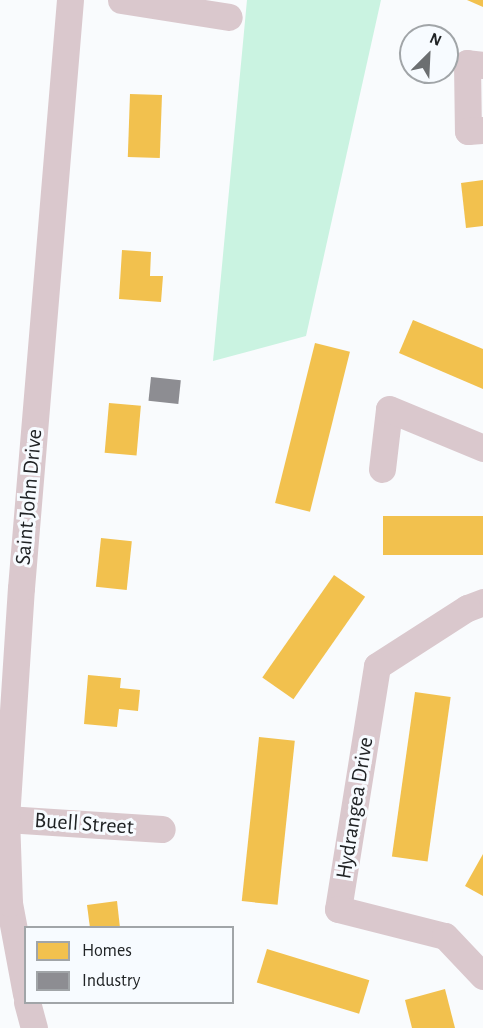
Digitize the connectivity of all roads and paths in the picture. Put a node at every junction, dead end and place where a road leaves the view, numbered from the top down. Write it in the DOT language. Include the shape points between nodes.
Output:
graph roads {
  1 [pos="70,0"];
  2 [pos="121,0"];
  3 [pos="230,16"];
  4 [pos="483,65"];
  5 [pos="483,130"];
  6 [pos="483,448"];
  7 [pos="382,469"];
  8 [pos="483,602"];
  9 [pos="6,819"];
  10 [pos="162,829"];
  11 [pos="483,976"];
  12 [pos="24,983"];
  13 [pos="28,1004"];
  14 [pos="34,1028"];
  1 -- 9 [label="street, Saint John Drive"];
  2 -- 3 [label="street"];
  4 -- 5 [label="street" via="467,63 468,130"];
  6 -- 7 [label="street" via="388,409"];
  8 -- 11 [label="street, Hydrangea Drive" via="467,608 377,666 338,909 445,936"];
  9 -- 10 [label="street, Buell Street"];
  9 -- 12 [label="street, Saint John Drive" via="9,903"];
  13 -- 14 [label="street"];
}
